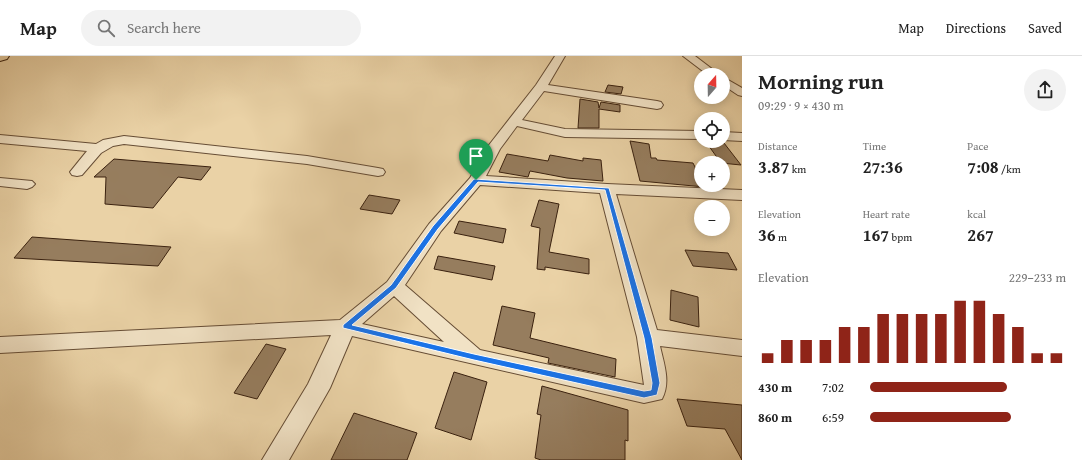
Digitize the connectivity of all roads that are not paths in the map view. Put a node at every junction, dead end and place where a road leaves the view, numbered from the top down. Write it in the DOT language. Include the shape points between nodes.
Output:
graph roads {
  1 [pos="3,56"];
  2 [pos="560,56"];
  3 [pos="688,56"];
  4 [pos="0,57"];
  5 [pos="705,68"];
  6 [pos="730,85"];
  7 [pos="541,87"];
  8 [pos="742,93"];
  9 [pos="657,105"];
  10 [pos="514,122"];
  11 [pos="694,135"];
  12 [pos="730,136"];
  13 [pos="742,137"];
  14 [pos="0,139"];
  15 [pos="96,148"];
  16 [pos="77,172"];
  17 [pos="378,172"];
  18 [pos="476,180"];
  19 [pos="0,182"];
  20 [pos="27,184"];
  21 [pos="607,189"];
  22 [pos="742,195"];
  23 [pos="394,286"];
  24 [pos="345,326"];
  25 [pos="648,338"];
  26 [pos="0,346"];
  27 [pos="742,348"];
  28 [pos="474,357"];
  29 [pos="275,460"];
  1 -- 4 [label="highway"];
  2 -- 7 [label="street"];
  3 -- 5 [label="street"];
  6 -- 8 [label="street"];
  7 -- 9 [label="street"];
  7 -- 10 [label="street"];
  10 -- 11 [label="street" via="565,133"];
  10 -- 18 [label="street" via="494,148"];
  12 -- 13 [label="street"];
  14 -- 15 [label="street"];
  15 -- 16 [label="street"];
  15 -- 17 [label="street" via="107,142 124,140 307,160"];
  18 -- 21 [label="street"];
  18 -- 23 [label="street" via="435,228"];
  19 -- 20 [label="street"];
  21 -- 22 [label="street"];
  21 -- 25 [label="street"];
  23 -- 24 [label="street"];
  23 -- 28 [label="street"];
  24 -- 26 [label="street"];
  24 -- 28 [label="street"];
  24 -- 29 [label="street" via="318,388"];
  25 -- 27 [label="street"];
  25 -- 28 [label="street" via="656,383 654,392 644,394"];
}
